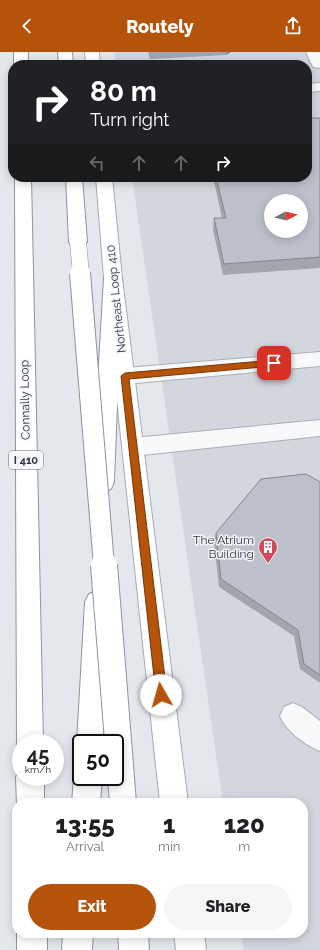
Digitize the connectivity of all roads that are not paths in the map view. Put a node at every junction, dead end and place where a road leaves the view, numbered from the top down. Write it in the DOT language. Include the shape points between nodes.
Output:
graph roads {
  1 [pos="23,182"];
  2 [pos="74,182"];
  3 [pos="104,182"];
  4 [pos="113,278"];
  5 [pos="320,359"];
  6 [pos="125,376"];
  7 [pos="320,428"];
  8 [pos="133,447"];
  9 [pos="293,716"];
  10 [pos="30,734"];
  11 [pos="90,734"];
  12 [pos="320,738"];
  13 [pos="30,786"];
  14 [pos="87,786"];
  15 [pos="30,798"];
  16 [pos="86,798"];
  17 [pos="122,798"];
  18 [pos="173,798"];
  19 [pos="32,938"];
  20 [pos="78,938"];
  21 [pos="133,938"];
  22 [pos="190,938"];
  23 [pos="32,950"];
  24 [pos="77,950"];
  25 [pos="134,950"];
  26 [pos="191,950"];
  1 -- 10 [label="main road, Connally Loop / I 410"];
  2 -- 17 [label="main road, bridge"];
  3 -- 4 [label="main road, Northeast Loop 410"];
  4 -- 6 [label="main road, Northeast Loop 410"];
  4 -- 11 [label="main road"];
  5 -- 6 [label="lane"];
  6 -- 8 [label="main road, Northeast Loop 410"];
  7 -- 8 [label="lane"];
  8 -- 18 [label="main road, Northeast Loop 410"];
  9 -- 12 [label="lane"];
  13 -- 15 [label="main road"];
  14 -- 16 [label="main road"];
  19 -- 23 [label="main road"];
  20 -- 24 [label="main road"];
  21 -- 25 [label="main road"];
  22 -- 26 [label="main road"];
}
